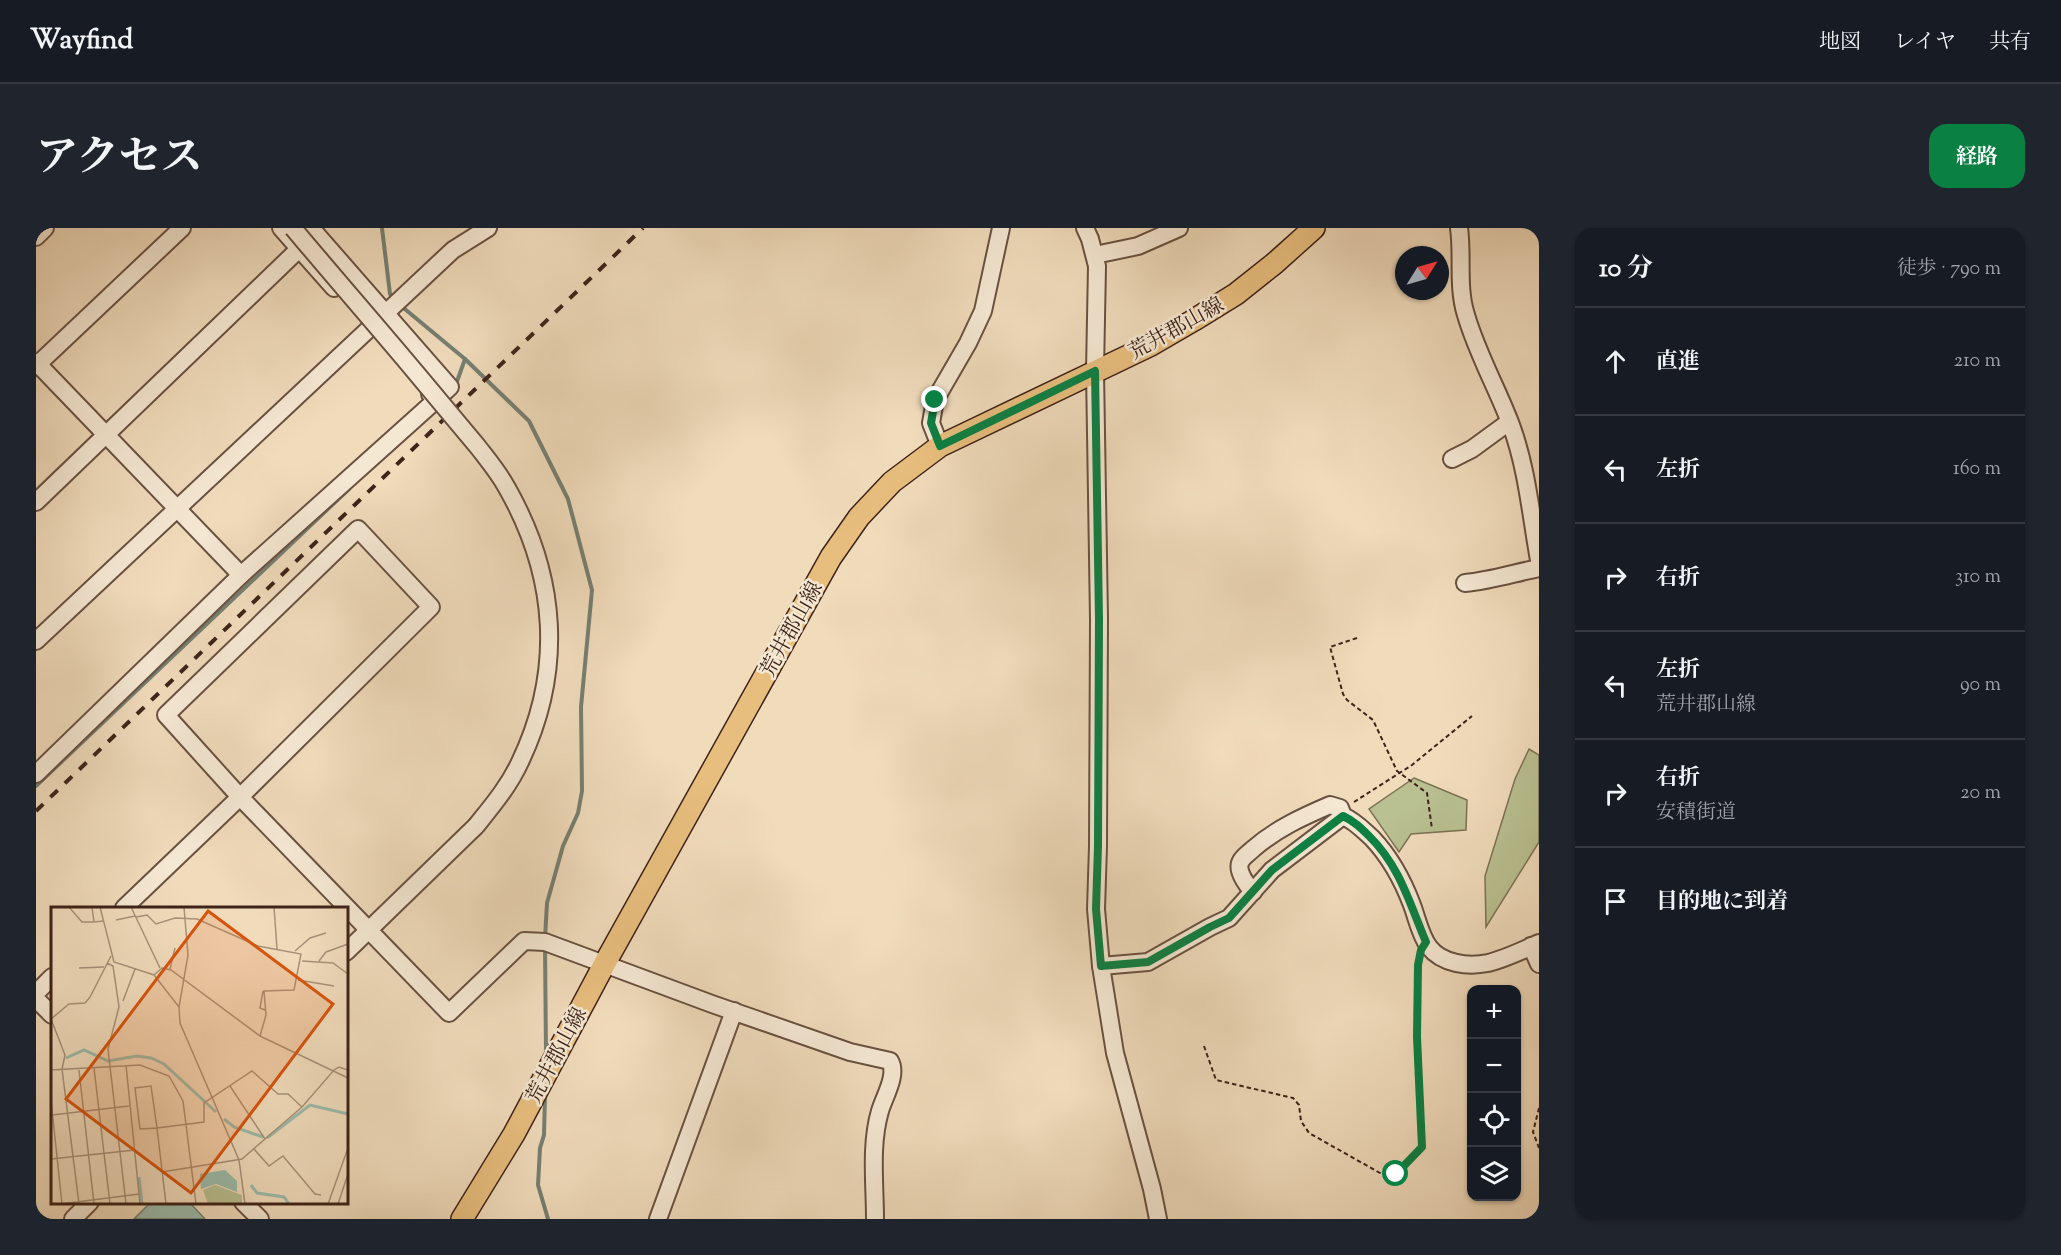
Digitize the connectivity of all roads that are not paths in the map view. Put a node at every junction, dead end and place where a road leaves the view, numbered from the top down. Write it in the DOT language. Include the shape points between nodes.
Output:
graph roads {
  1 [pos="45,228"];
  2 [pos="182,228"];
  3 [pos="280,228"];
  4 [pos="293,228"];
  5 [pos="311,228"];
  6 [pos="488,228"];
  7 [pos="1001,228"];
  8 [pos="1085,228"];
  9 [pos="1179,228"];
  10 [pos="1314,228"];
  11 [pos="1459,228"];
  12 [pos="36,237"];
  13 [pos="299,249"];
  14 [pos="1095,255"];
  15 [pos="387,313"];
  16 [pos="370,329"];
  17 [pos="37,364"];
  18 [pos="1095,371"];
  19 [pos="436,400"];
  20 [pos="1509,422"];
  21 [pos="107,435"];
  22 [pos="940,446"];
  23 [pos="1452,459"];
  24 [pos="36,502"];
  25 [pos="178,508"];
  26 [pos="1539,560"];
  27 [pos="1539,568"];
  28 [pos="241,575"];
  29 [pos="1465,583"];
  30 [pos="36,640"];
  31 [pos="38,767"];
  32 [pos="240,797"];
  33 [pos="1342,813"];
  34 [pos="1252,892"];
  35 [pos="126,907"];
  36 [pos="347,907"];
  37 [pos="348,908"];
  38 [pos="369,930"];
  39 [pos="1535,944"];
  40 [pos="348,950"];
  41 [pos="605,963"];
  42 [pos="1539,964"];
  43 [pos="1101,966"];
  44 [pos="51,978"];
  45 [pos="36,993"];
  46 [pos="36,999"];
  47 [pos="734,1011"];
  48 [pos="51,1015"];
  49 [pos="89,1204"];
  50 [pos="244,1204"];
  51 [pos="73,1219"];
  52 [pos="260,1219"];
  53 [pos="462,1219"];
  54 [pos="658,1219"];
  55 [pos="875,1219"];
  56 [pos="1158,1219"];
  1 -- 12 [label="street"];
  2 -- 17 [label="street"];
  3 -- 13 [label="street"];
  4 -- 38 [label="street, bridge" via="497,471 519,511 540,566 550,617 538,716 508,784 476,826"];
  5 -- 15 [label="street"];
  6 -- 15 [label="street" via="453,250"];
  7 -- 22 [label="street" via="983,310 935,400 931,423"];
  8 -- 14 [label="street"];
  9 -- 14 [label="street" via="1138,246"];
  10 -- 18 [label="main road, 荒井郡山線" via="1236,294 1151,345"];
  11 -- 20 [label="street" via="1465,314"];
  13 -- 16 [label="street"];
  13 -- 21 [label="street"];
  14 -- 18 [label="street"];
  15 -- 16 [label="street"];
  15 -- 19 [label="street" via="450,387"];
  16 -- 19 [label="street"];
  16 -- 25 [label="street"];
  17 -- 21 [label="street"];
  18 -- 22 [label="main road, 荒井郡山線"];
  18 -- 43 [label="street" via="1099,619 1096,909"];
  19 -- 28 [label="street"];
  20 -- 23 [label="street"];
  20 -- 26 [label="street" via="1521,461"];
  21 -- 24 [label="street"];
  21 -- 25 [label="street"];
  22 -- 41 [label="main road, 荒井郡山線" via="892,482 859,517 831,556"];
  25 -- 28 [label="street"];
  25 -- 30 [label="street"];
  27 -- 29 [label="street"];
  28 -- 31 [label="street"];
  32 -- 32 [label="street" via="431,607 358,530 166,715"];
  32 -- 35 [label="street"];
  32 -- 36 [label="street"];
  33 -- 34 [label="street" via="1272,870"];
  33 -- 34 [label="street" via="1337,806 1330,805 1268,836 1239,865"];
  33 -- 39 [label="street" via="1390,861 1426,942 1437,955 1467,965 1488,963"];
  34 -- 43 [label="street" via="1229,918 1148,962"];
  37 -- 38 [label="street"];
  38 -- 40 [label="street"];
  38 -- 41 [label="street" via="449,1013 524,941 545,942"];
  39 -- 42 [label="street"];
  41 -- 47 [label="street"];
  41 -- 53 [label="main road, 荒井郡山線" via="514,1134"];
  43 -- 56 [label="street" via="1115,1053"];
  44 -- 45 [label="street"];
  46 -- 48 [label="street"];
  47 -- 54 [label="street"];
  47 -- 55 [label="street" via="850,1052 890,1061 892,1076 876,1131"];
  49 -- 51 [label="street"];
  50 -- 52 [label="street"];
}
